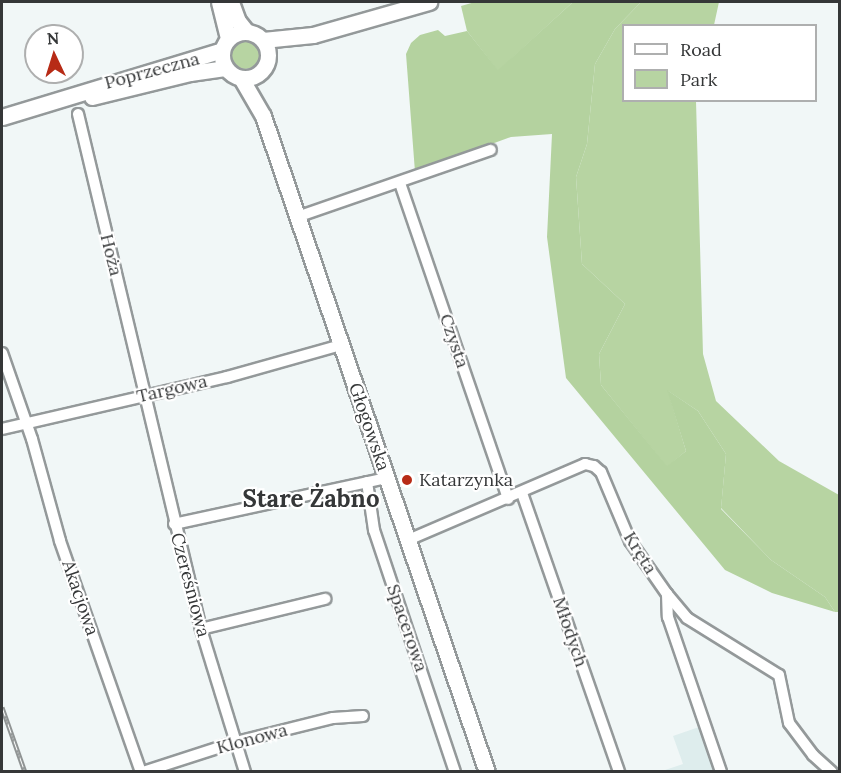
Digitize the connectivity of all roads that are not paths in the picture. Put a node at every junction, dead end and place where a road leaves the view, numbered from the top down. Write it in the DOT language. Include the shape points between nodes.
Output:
graph roads {
  1 [pos="219,2"];
  2 [pos="231,2"];
  3 [pos="429,2"];
  4 [pos="247,32"];
  5 [pos="313,35"];
  6 [pos="263,40"];
  7 [pos="225,44"];
  8 [pos="268,58"];
  9 [pos="225,68"];
  10 [pos="259,74"];
  11 [pos="241,78"];
  12 [pos="78,114"];
  13 [pos="7,115"];
  14 [pos="263,116"];
  15 [pos="491,150"];
  16 [pos="400,183"];
  17 [pos="297,217"];
  18 [pos="341,345"];
  19 [pos="2,353"];
  20 [pos="145,396"];
  21 [pos="26,423"];
  22 [pos="2,429"];
  23 [pos="387,478"];
  24 [pos="367,482"];
  25 [pos="522,493"];
  26 [pos="508,499"];
  27 [pos="174,524"];
  28 [pos="408,540"];
  29 [pos="667,594"];
  30 [pos="325,599"];
  31 [pos="201,629"];
  32 [pos="363,716"];
  33 [pos="236,742"];
  34 [pos="142,771"];
  35 [pos="245,771"];
  36 [pos="455,771"];
  37 [pos="488,771"];
  38 [pos="619,771"];
  39 [pos="721,771"];
  40 [pos="832,771"];
  1 -- 7 [label="street"];
  2 -- 4 [label="street"];
  3 -- 5 [label="street"];
  4 -- 6 [label="street"];
  4 -- 7 [label="street"];
  5 -- 6 [label="street"];
  5 -- 8 [label="street"];
  6 -- 8 [label="street"];
  7 -- 9 [label="street"];
  7 -- 13 [label="street, Poprzeczna"];
  8 -- 10 [label="street"];
  9 -- 11 [label="street"];
  9 -- 13 [label="street, Poprzeczna"];
  10 -- 11 [label="street"];
  10 -- 14 [label="street, Głogowska"];
  11 -- 14 [label="street, Głogowska"];
  12 -- 20 [label="street, Hoża"];
  14 -- 17 [label="street, Głogowska"];
  15 -- 16 [label="street"];
  16 -- 17 [label="street"];
  16 -- 26 [label="street, Czysta"];
  17 -- 18 [label="street, Głogowska"];
  18 -- 20 [label="street, Targowa"];
  18 -- 23 [label="street, Głogowska"];
  19 -- 21 [label="street, Akacjowa"];
  20 -- 21 [label="street, Targowa"];
  20 -- 27 [label="street, Czereśniowa"];
  21 -- 22 [label="street, Targowa"];
  21 -- 34 [label="street, Akacjowa" via="60,541"];
  23 -- 24 [label="street"];
  23 -- 28 [label="street, Głogowska"];
  24 -- 27 [label="street"];
  24 -- 36 [label="street, Spacerowa" via="374,530"];
  25 -- 26 [label="street, Kręta"];
  25 -- 29 [label="street, Kręta" via="585,464 594,466 601,472 630,541"];
  25 -- 38 [label="street, Młodych"];
  26 -- 28 [label="street, Kręta"];
  27 -- 31 [label="street, Czereśniowa"];
  28 -- 37 [label="street, Głogowska"];
  29 -- 39 [label="street" via="668,617"];
  29 -- 40 [label="street, Kręta" via="687,618 779,675 789,723 813,755"];
  30 -- 31 [label="street"];
  31 -- 33 [label="street, Czereśniowa"];
  32 -- 33 [label="street, Klonowa" via="333,718"];
  33 -- 34 [label="street, Klonowa"];
  33 -- 35 [label="street, Czereśniowa"];
}
